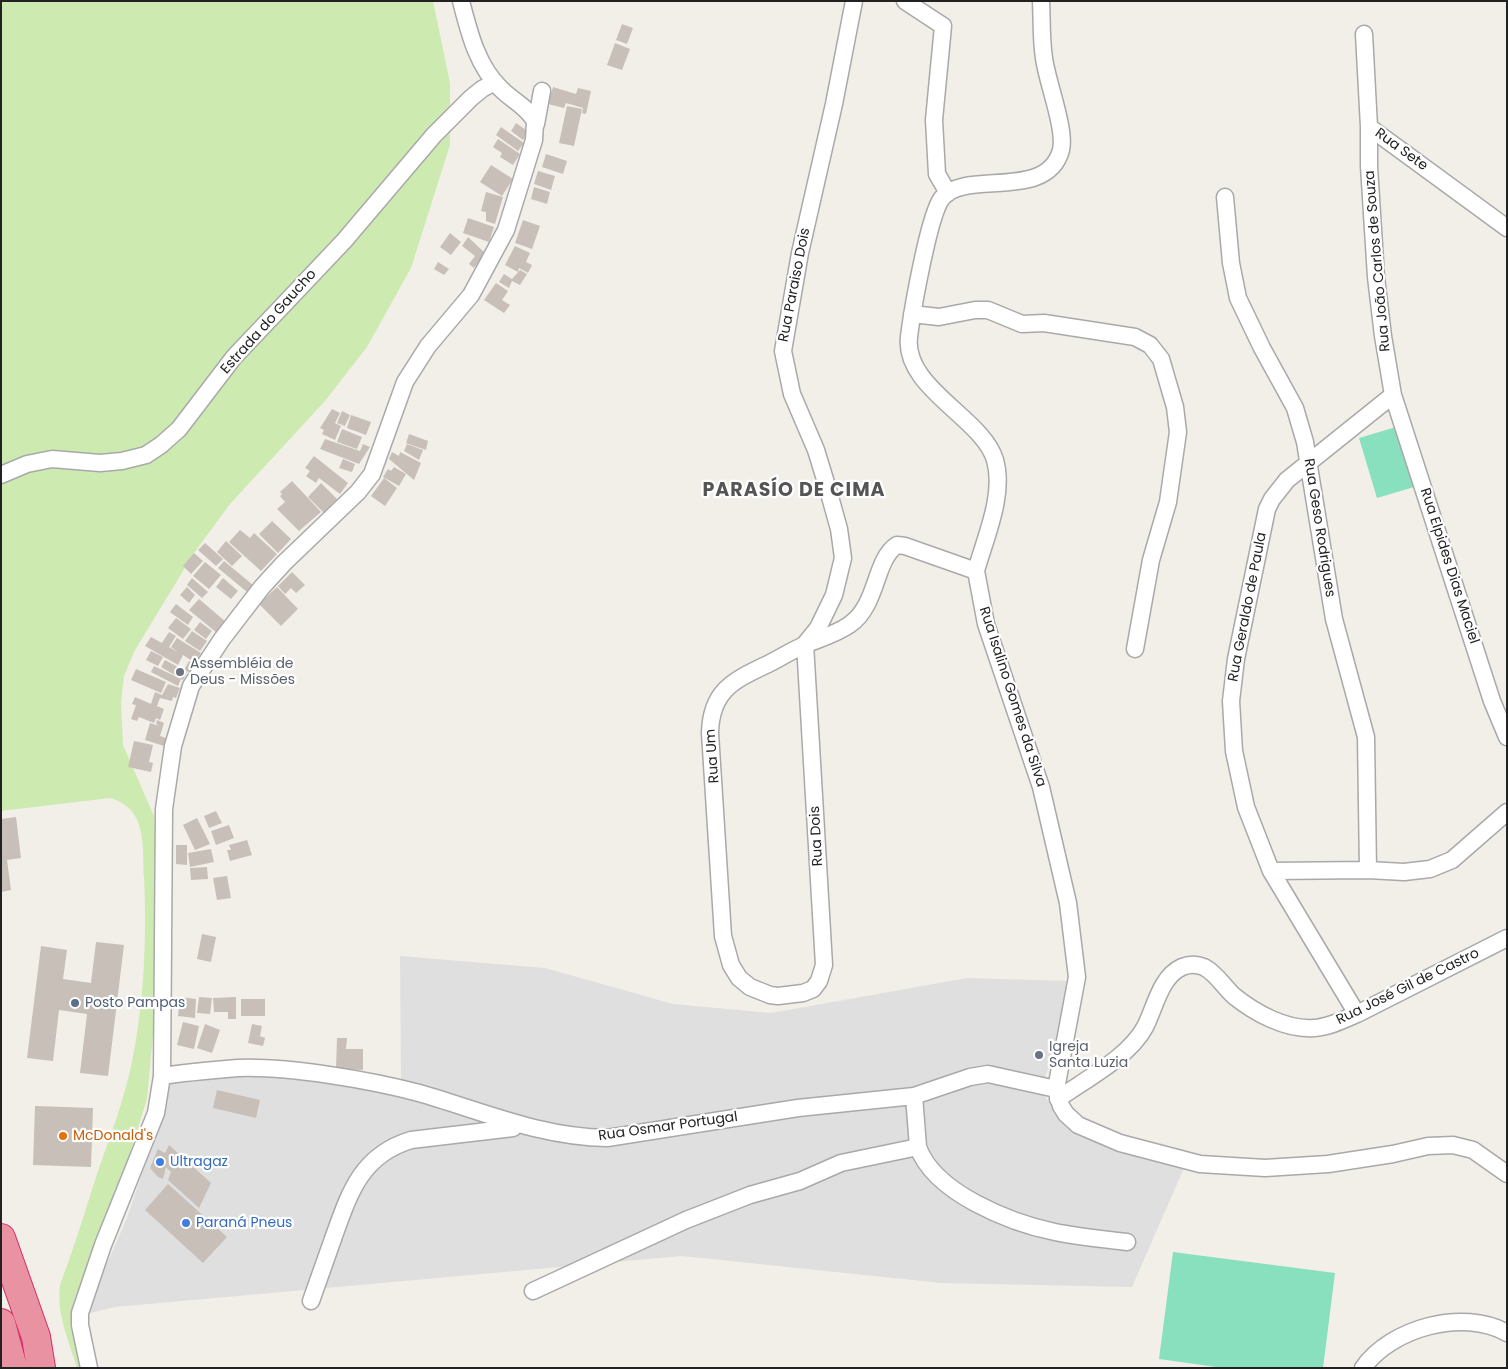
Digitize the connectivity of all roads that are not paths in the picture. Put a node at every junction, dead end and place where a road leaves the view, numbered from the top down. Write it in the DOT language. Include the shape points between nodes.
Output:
graph roads {
  1 [pos="461,1"];
  2 [pos="854,1"];
  3 [pos="905,1"];
  4 [pos="1041,1"];
  5 [pos="1364,34"];
  6 [pos="495,82"];
  7 [pos="542,91"];
  8 [pos="536,124"];
  9 [pos="1369,127"];
  10 [pos="948,193"];
  11 [pos="1225,197"];
  12 [pos="1507,228"];
  13 [pos="912,314"];
  14 [pos="1393,395"];
  15 [pos="1308,463"];
  16 [pos="1,475"];
  17 [pos="976,571"];
  18 [pos="805,644"];
  19 [pos="1134,649"];
  20 [pos="1507,737"];
  21 [pos="1507,812"];
  22 [pos="1368,870"];
  23 [pos="1271,871"];
  24 [pos="1507,938"];
  25 [pos="778,996"];
  26 [pos="1357,1014"];
  27 [pos="162,1076"];
  28 [pos="1057,1094"];
  29 [pos="914,1096"];
  30 [pos="525,1126"];
  31 [pos="918,1147"];
  32 [pos="1507,1174"];
  33 [pos="1,1238"];
  34 [pos="1127,1242"];
  35 [pos="533,1291"];
  36 [pos="311,1301"];
  37 [pos="1,1323"];
  38 [pos="1507,1333"];
  39 [pos="13,1368"];
  40 [pos="41,1368"];
  41 [pos="90,1368"];
  42 [pos="1363,1368"];
  1 -- 6 [label="street" via="477,53"];
  2 -- 18 [label="street, Rua Paraiso Dois" via="800,253 783,351 792,394 825,476 842,551 842,567 834,595 818,628"];
  3 -- 10 [label="street" via="943,26 934,120 937,174"];
  4 -- 10 [label="street" via="1044,56 1060,130 1060,152 1046,170 1030,178 1010,183 963,186"];
  5 -- 9 [label="street, Rua Sete"];
  6 -- 8 [label="street" via="532,115"];
  6 -- 16 [label="street, Estrada do Gaucho" via="471,98 434,135 344,241 234,357 179,430 161,445 146,455 122,461 100,463 52,459 27,464"];
  7 -- 8 [label="street"];
  8 -- 27 [label="street" via="521,189 506,230 471,295 428,346 405,382 372,474 358,492 262,587 191,686 173,746 164,809"];
  9 -- 12 [label="street, Rua Sete"];
  9 -- 14 [label="street, Rua João Carlos de Souza" via="1376,277"];
  10 -- 13 [label="street, Rua Isalino Gomes da Silva" via="936,209"];
  11 -- 15 [label="street, Rua Geso Rodrigues" via="1238,298 1295,408"];
  13 -- 17 [label="street, Rua Isalino Gomes da Silva" via="909,340 914,361 935,392 979,434 995,461 996,494"];
  13 -- 19 [label="street" via="939,317 988,310 1022,324 1044,323 1135,337 1146,342 1158,354 1175,407 1178,442 1168,502 1151,560"];
  14 -- 15 [label="street, Rua Geraldo de Paula"];
  14 -- 20 [label="street, Rua Elpides Dias Maciel" via="1492,700"];
  15 -- 22 [label="street, Rua Geso Rodrigues" via="1334,619 1366,737"];
  15 -- 23 [label="street, Rua Geraldo de Paula" via="1287,480 1268,509 1230,701 1234,751 1246,807"];
  17 -- 18 [label="street, Rua Um" via="897,545 888,554 860,615 831,635"];
  17 -- 28 [label="street, Rua Isalino Gomes da Silva" via="986,624 1042,787 1070,911 1077,977 1059,1066"];
  18 -- 25 [label="street, Rua Dois" via="824,965 813,989"];
  18 -- 25 [label="street, Rua Um" via="732,682 718,699 710,722 725,947 735,972 744,983 762,993"];
  21 -- 22 [label="street" via="1442,866 1404,872"];
  22 -- 23 [label="street"];
  23 -- 26 [label="street, Rua Geraldo de Paula"];
  24 -- 26 [label="street, Rua José Gil de Castro"];
  26 -- 28 [label="street, Rua José Gil de Castro" via="1324,1027 1289,1025 1246,1004 1204,967 1190,965 1169,977 1145,1026 1130,1047"];
  27 -- 30 [label="street, Rua Osmar Portugal" via="249,1068 335,1077 412,1092"];
  27 -- 41 [label="street" via="156,1113 103,1244 80,1313"];
  28 -- 29 [label="street, Rua Osmar Portugal" via="988,1074"];
  28 -- 32 [label="street" via="1072,1120 1091,1132 1153,1153 1200,1164 1265,1168 1328,1164 1428,1146 1453,1145 1473,1150"];
  29 -- 30 [label="street, Rua Osmar Portugal" via="798,1108 607,1138 568,1135"];
  29 -- 31 [label="street"];
  30 -- 36 [label="street" via="424,1137 399,1144 376,1157 352,1190"];
  31 -- 34 [label="street" via="926,1165 941,1181 1004,1216 1054,1232"];
  31 -- 35 [label="street" via="841,1163 800,1181 750,1196 686,1220"];
  33 -- 40 [label="highway" via="36,1337"];
  37 -- 39 [label="highway"];
  38 -- 42 [label="street" via="1474,1324 1436,1325 1400,1336 1386,1344"];
}
